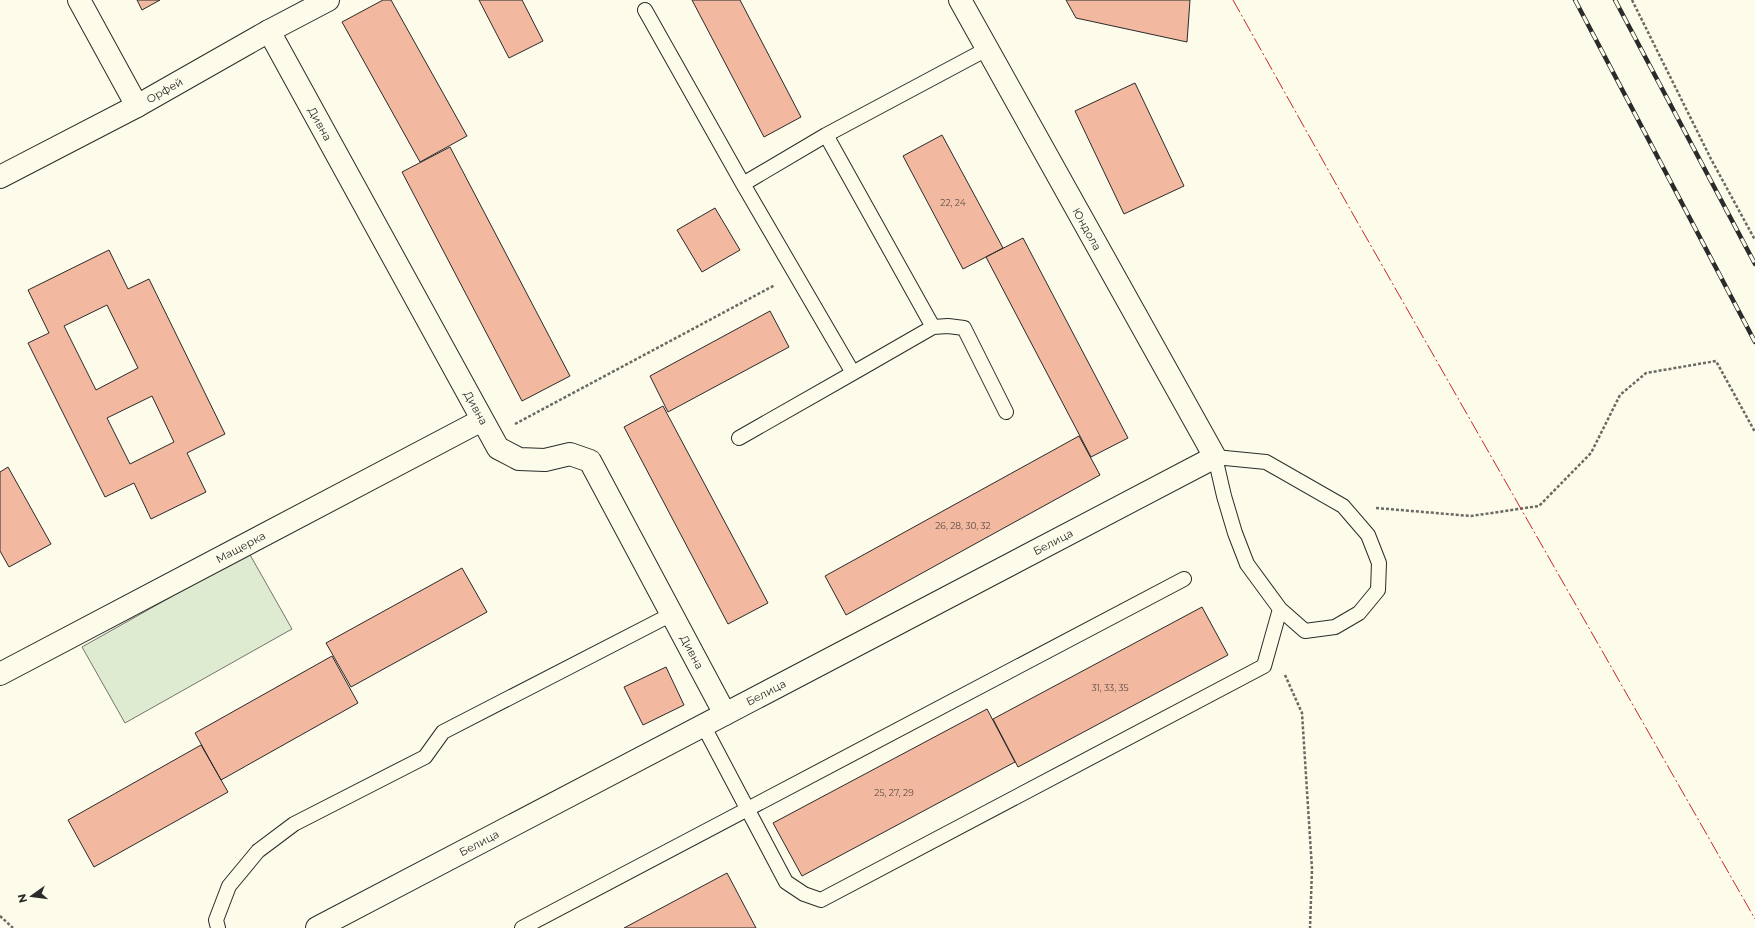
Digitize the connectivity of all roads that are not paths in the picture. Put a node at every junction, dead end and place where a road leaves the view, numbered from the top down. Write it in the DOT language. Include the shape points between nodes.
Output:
graph roads {
  1 [pos="79,0"];
  2 [pos="328,0"];
  3 [pos="960,0"];
  4 [pos="645,10"];
  5 [pos="268,31"];
  6 [pos="987,50"];
  7 [pos="137,106"];
  8 [pos="826,135"];
  9 [pos="0,177"];
  10 [pos="743,184"];
  11 [pos="933,327"];
  12 [pos="852,373"];
  13 [pos="1006,412"];
  14 [pos="487,428"];
  15 [pos="739,438"];
  16 [pos="1215,457"];
  17 [pos="1184,579"];
  18 [pos="1280,609"];
  19 [pos="672,614"];
  20 [pos="0,674"];
  21 [pos="725,714"];
  22 [pos="703,725"];
  23 [pos="748,809"];
  24 [pos="218,928"];
  25 [pos="317,928"];
  26 [pos="522,928"];
  1 -- 7 [label="street"];
  2 -- 5 [label="street, Орфей"];
  3 -- 6 [label="street, Юндола"];
  4 -- 10 [label="lane"];
  5 -- 7 [label="street, Орфей"];
  5 -- 14 [label="street, Дивна"];
  6 -- 8 [label="lane"];
  6 -- 16 [label="street, Юндола"];
  7 -- 9 [label="street, Орфей"];
  8 -- 10 [label="lane"];
  8 -- 11 [label="lane"];
  10 -- 12 [label="lane"];
  11 -- 12 [label="lane"];
  11 -- 13 [label="lane" via="964,328"];
  12 -- 15 [label="lane"];
  14 -- 19 [label="street, Дивна" via="498,448 519,459 545,460 570,454 590,461"];
  14 -- 20 [label="street, Мащерка"];
  16 -- 18 [label="lane" via="1235,533 1247,564"];
  16 -- 18 [label="lane" via="1266,462 1343,506 1368,536 1379,563 1378,590 1359,613 1335,627 1305,631"];
  16 -- 21 [label="street, Белица"];
  17 -- 23 [label="lane"];
  18 -- 23 [label="lane" via="1264,666 822,900 804,894 786,882"];
  19 -- 21 [label="street, Дивна"];
  19 -- 24 [label="lane" via="443,732 425,757 294,824 258,851 229,886 216,920"];
  21 -- 22 [label="street, Белица"];
  22 -- 23 [label="lane"];
  22 -- 25 [label="street, Белица"];
  23 -- 26 [label="lane"];
}
